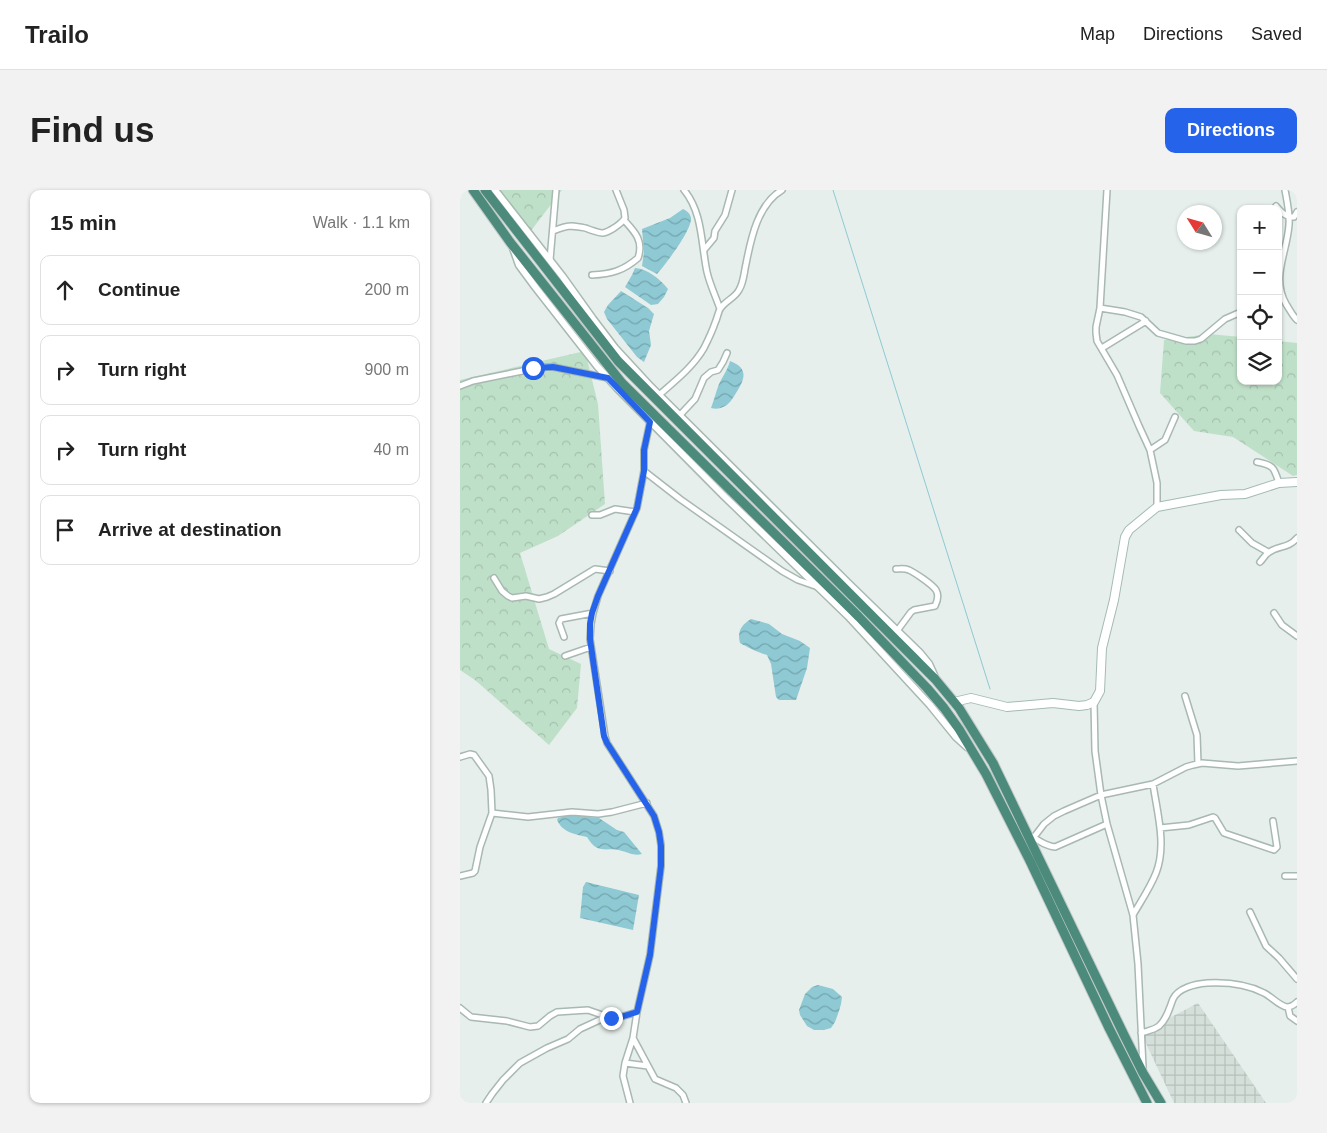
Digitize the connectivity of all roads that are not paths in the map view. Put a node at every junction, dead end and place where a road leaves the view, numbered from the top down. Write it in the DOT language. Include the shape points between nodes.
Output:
graph roads {
  1 [pos="472,190"];
  2 [pos="485,190"];
  3 [pos="495,190"];
  4 [pos="556,190"];
  5 [pos="616,190"];
  6 [pos="684,190"];
  7 [pos="732,190"];
  8 [pos="782,190"];
  9 [pos="1107,190"];
  10 [pos="1286,190"];
  11 [pos="1282,212"];
  12 [pos="1297,212"];
  13 [pos="1288,217"];
  14 [pos="624,220"];
  15 [pos="553,231"];
  16 [pos="510,242"];
  17 [pos="704,250"];
  18 [pos="550,260"];
  19 [pos="592,275"];
  20 [pos="1280,295"];
  21 [pos="1282,300"];
  22 [pos="1100,308"];
  23 [pos="720,309"];
  24 [pos="1237,314"];
  25 [pos="1297,320"];
  26 [pos="1146,321"];
  27 [pos="1102,348"];
  28 [pos="727,353"];
  29 [pos="608,378"];
  30 [pos="460,386"];
  31 [pos="659,395"];
  32 [pos="680,416"];
  33 [pos="1175,417"];
  34 [pos="650,422"];
  35 [pos="1150,450"];
  36 [pos="1257,462"];
  37 [pos="644,471"];
  38 [pos="1297,482"];
  39 [pos="1280,483"];
  40 [pos="1156,506"];
  41 [pos="635,512"];
  42 [pos="592,515"];
  43 [pos="1240,530"];
  44 [pos="1297,538"];
  45 [pos="1268,552"];
  46 [pos="1260,562"];
  47 [pos="896,569"];
  48 [pos="610,571"];
  49 [pos="494,578"];
  50 [pos="818,587"];
  51 [pos="592,613"];
  52 [pos="1274,613"];
  53 [pos="897,630"];
  54 [pos="1297,636"];
  55 [pos="564,637"];
  56 [pos="591,647"];
  57 [pos="565,656"];
  58 [pos="935,679"];
  59 [pos="1185,696"];
  60 [pos="954,702"];
  61 [pos="1094,702"];
  62 [pos="972,751"];
  63 [pos="460,757"];
  64 [pos="1297,761"];
  65 [pos="1198,764"];
  66 [pos="1153,784"];
  67 [pos="1101,795"];
  68 [pos="647,803"];
  69 [pos="492,813"];
  70 [pos="1273,821"];
  71 [pos="1107,824"];
  72 [pos="1160,828"];
  73 [pos="1032,839"];
  74 [pos="460,876"];
  75 [pos="1285,876"];
  76 [pos="1297,876"];
  77 [pos="1250,912"];
  78 [pos="1133,915"];
  79 [pos="1297,979"];
  80 [pos="1297,1002"];
  81 [pos="1288,1007"];
  82 [pos="460,1008"];
  83 [pos="637,1012"];
  84 [pos="606,1017"];
  85 [pos="1297,1021"];
  86 [pos="1141,1033"];
  87 [pos="633,1038"];
  88 [pos="625,1063"];
  89 [pos="648,1066"];
  90 [pos="1143,1073"];
  91 [pos="486,1103"];
  92 [pos="630,1103"];
  93 [pos="686,1103"];
  94 [pos="1147,1103"];
  95 [pos="1161,1103"];
  1 -- 16 [label="highway"];
  2 -- 58 [label="highway" via="618,361"];
  3 -- 18 [label="street"];
  4 -- 15 [label="street"];
  5 -- 14 [label="street" via="624,210"];
  6 -- 17 [label="street" via="697,213"];
  7 -- 17 [label="street" via="725,215"];
  8 -- 23 [label="street" via="764,207 758,220 740,289"];
  9 -- 22 [label="street"];
  10 -- 13 [label="street"];
  11 -- 13 [label="street"];
  12 -- 13 [label="street" via="1294,217"];
  13 -- 20 [label="street" via="1279,274"];
  14 -- 15 [label="street" via="605,234 572,226"];
  14 -- 19 [label="street" via="639,241 638,258 620,270"];
  15 -- 18 [label="street"];
  16 -- 29 [label="street" via="520,265 536,288"];
  16 -- 62 [label="highway" via="622,383 920,681 944,708"];
  17 -- 23 [label="street" via="707,273"];
  18 -- 31 [label="street" via="628,364"];
  21 -- 25 [label="street"];
  22 -- 26 [label="street" via="1125,312"];
  22 -- 27 [label="street" via="1096,333"];
  23 -- 31 [label="street" via="696,361"];
  24 -- 26 [label="street" via="1224,319 1195,341 1158,333"];
  26 -- 27 [label="street"];
  27 -- 35 [label="street"];
  28 -- 32 [label="street" via="718,370 704,378 695,399"];
  29 -- 30 [label="street" via="542,367"];
  29 -- 34 [label="street"];
  31 -- 32 [label="street"];
  32 -- 53 [label="street"];
  33 -- 35 [label="street" via="1165,440"];
  34 -- 37 [label="street" via="644,450"];
  34 -- 50 [label="street"];
  35 -- 40 [label="street"];
  36 -- 39 [label="street" via="1272,466"];
  37 -- 41 [label="street"];
  37 -- 50 [label="street" via="782,571"];
  38 -- 39 [label="main road"];
  39 -- 40 [label="main road" via="1245,494"];
  40 -- 61 [label="main road" via="1125,537 1102,648 1100,691"];
  41 -- 42 [label="street" via="618,509"];
  41 -- 48 [label="street"];
  43 -- 45 [label="street" via="1252,543"];
  44 -- 45 [label="street" via="1287,546"];
  45 -- 46 [label="street"];
  47 -- 53 [label="street" via="912,572 937,593 935,606 914,610"];
  48 -- 49 [label="street" via="596,569 554,594 539,599 526,596 512,598 502,591"];
  48 -- 51 [label="street"];
  50 -- 62 [label="street"];
  51 -- 55 [label="street" via="561,619 559,623"];
  51 -- 56 [label="street"];
  52 -- 54 [label="street" via="1282,625"];
  53 -- 58 [label="street" via="925,658"];
  56 -- 57 [label="street"];
  56 -- 68 [label="street" via="604,736"];
  58 -- 60 [label="highway"];
  59 -- 65 [label="street" via="1197,735"];
  60 -- 61 [label="main road" via="971,698 1007,708 1047,703 1079,706"];
  60 -- 73 [label="highway" via="994,763"];
  61 -- 67 [label="street" via="1095,751"];
  62 -- 94 [label="highway" via="1030,861"];
  63 -- 69 [label="street" via="474,755 488,776"];
  64 -- 65 [label="street" via="1238,766"];
  65 -- 66 [label="street"];
  66 -- 67 [label="street"];
  66 -- 72 [label="street"];
  67 -- 71 [label="street"];
  67 -- 73 [label="street" via="1054,816"];
  68 -- 69 [label="street" via="598,814 572,812 528,817"];
  68 -- 83 [label="street" via="659,832 661,866 650,955"];
  69 -- 74 [label="street" via="475,871"];
  70 -- 72 [label="street" via="1277,847 1274,850 1224,833 1213,817 1189,825"];
  71 -- 73 [label="street" via="1055,847"];
  71 -- 78 [label="street"];
  72 -- 78 [label="street" via="1157,872"];
  73 -- 90 [label="highway"];
  75 -- 76 [label="street"];
  77 -- 79 [label="street" via="1266,946"];
  78 -- 86 [label="street"];
  80 -- 81 [label="street"];
  81 -- 85 [label="street" via="1290,1016"];
  81 -- 86 [label="street" via="1249,987 1205,983 1184,988 1174,997 1160,1025"];
  82 -- 84 [label="street" via="471,1017 530,1027 538,1026 557,1012 588,1010"];
  83 -- 84 [label="street" via="617,1018"];
  83 -- 87 [label="street"];
  84 -- 91 [label="street" via="520,1063"];
  86 -- 90 [label="street"];
  87 -- 88 [label="street"];
  87 -- 89 [label="street"];
  88 -- 89 [label="street"];
  88 -- 92 [label="street" via="623,1076"];
  89 -- 93 [label="street" via="655,1079 680,1091"];
  90 -- 95 [label="highway"];
}
